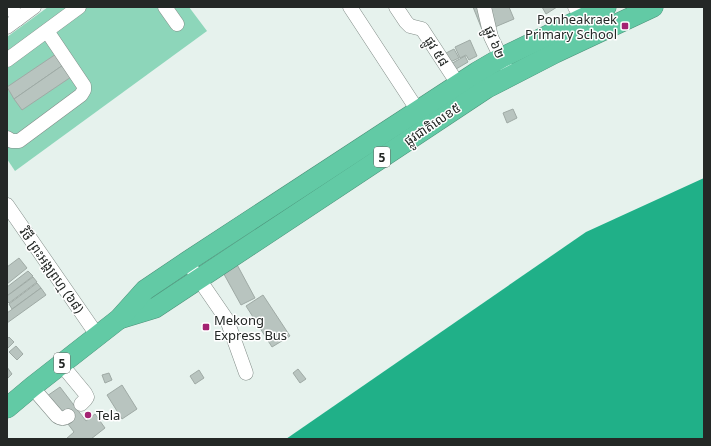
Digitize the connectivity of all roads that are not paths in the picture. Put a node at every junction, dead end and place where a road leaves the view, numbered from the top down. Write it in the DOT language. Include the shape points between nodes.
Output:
graph roads {
  1 [pos="11,7"];
  2 [pos="34,7"];
  3 [pos="79,7"];
  4 [pos="165,7"];
  5 [pos="350,7"];
  6 [pos="396,7"];
  7 [pos="484,7"];
  8 [pos="606,7"];
  9 [pos="653,7"];
  10 [pos="578,13"];
  11 [pos="18,19"];
  12 [pos="177,24"];
  13 [pos="7,27"];
  14 [pos="47,31"];
  15 [pos="501,58"];
  16 [pos="7,60"];
  17 [pos="510,76"];
  18 [pos="458,84"];
  19 [pos="422,119"];
  20 [pos="7,138"];
  21 [pos="7,205"];
  22 [pos="188,261"];
  23 [pos="199,278"];
  24 [pos="119,319"];
  25 [pos="97,335"];
  26 [pos="61,364"];
  27 [pos="246,373"];
  28 [pos="32,387"];
  29 [pos="81,404"];
  30 [pos="7,408"];
  31 [pos="68,416"];
  1 -- 11 [label="street"];
  2 -- 11 [label="street"];
  3 -- 14 [label="street"];
  4 -- 12 [label="street"];
  5 -- 19 [label="street"];
  6 -- 18 [label="street, ផ្លូវ ៥៨" via="410,26 422,29"];
  7 -- 15 [label="street, ផ្លូវ ៦២" via="491,37"];
  8 -- 10 [label="highway, ផ្លូវជាតិលេខ៥ / 5"];
  9 -- 17 [label="highway, ផ្លូវជាតិលេខ៥ / 5"];
  10 -- 15 [label="highway, ផ្លូវជាតិលេខ៥ / 5"];
  11 -- 13 [label="street"];
  14 -- 16 [label="street"];
  14 -- 20 [label="street" via="84,86 84,90 81,95 19,141"];
  15 -- 17 [label="street, ផ្លូវ ៦២"];
  15 -- 18 [label="highway, ផ្លូវជាតិលេខ៥ / 5"];
  17 -- 19 [label="highway, ផ្លូវជាតិលេខ៥ / 5" via="468,100"];
  18 -- 19 [label="highway, ផ្លូវជាតិលេខ៥ / 5"];
  19 -- 22 [label="highway, ផ្លូវជាតិលេខ៥ / 5"];
  19 -- 23 [label="highway, ផ្លូវជាតិលេខ៥ / 5"];
  21 -- 25 [label="street, វិថី ព្រះអង្គព្រហ្ម (៦៨)"];
  22 -- 23 [label="street"];
  22 -- 24 [label="highway, ផ្លូវជាតិលេខ៥ / 5" via="145,290"];
  23 -- 24 [label="highway, ផ្លូវជាតិលេខ៥ / 5" via="155,308"];
  23 -- 27 [label="street" via="227,320"];
  24 -- 25 [label="highway, ផ្លូវជាតិលេខ៥ / 5"];
  25 -- 26 [label="highway, ផ្លូវជាតិលេខ៥ / 5"];
  26 -- 28 [label="highway, ផ្លូវជាតិលេខ៥ / 5"];
  26 -- 29 [label="street" via="85,393 87,397"];
  28 -- 30 [label="highway, ផ្លូវជាតិលេខ៥ / 5"];
  28 -- 31 [label="street" via="57,416"];
}
